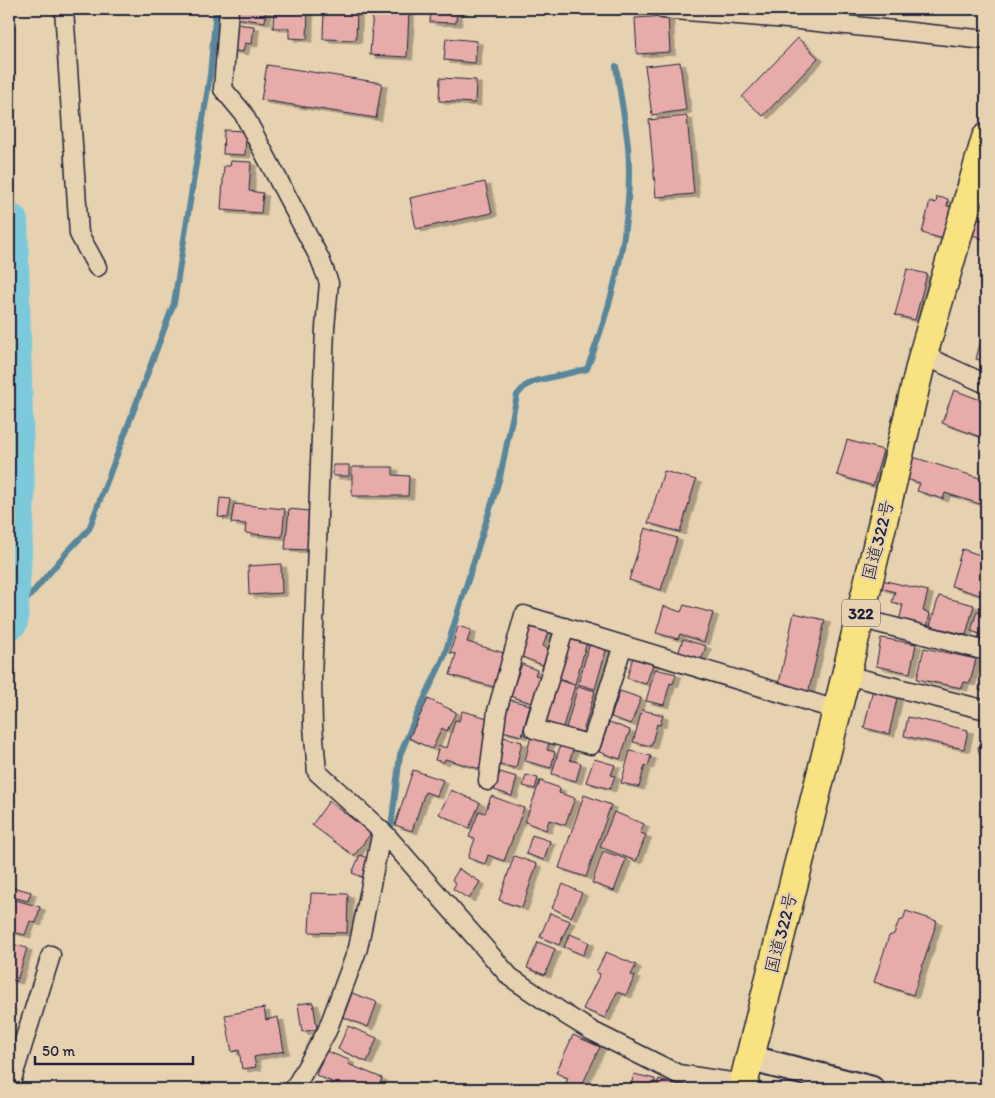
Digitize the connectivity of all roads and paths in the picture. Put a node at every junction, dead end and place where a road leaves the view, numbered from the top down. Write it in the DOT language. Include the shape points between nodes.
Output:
graph roads {
  1 [pos="64,9"];
  2 [pos="229,9"];
  3 [pos="662,9"];
  4 [pos="986,40"];
  5 [pos="986,138"];
  6 [pos="97,267"];
  7 [pos="923,354"];
  8 [pos="986,384"];
  9 [pos="859,618"];
  10 [pos="565,627"];
  11 [pos="623,645"];
  12 [pos="986,651"];
  13 [pos="846,675"];
  14 [pos="837,710"];
  15 [pos="986,710"];
  16 [pos="488,781"];
  17 [pos="382,831"];
  18 [pos="50,955"];
  19 [pos="745,1077"];
  20 [pos="9,1089"];
  21 [pos="294,1089"];
  22 [pos="871,1089"];
  1 -- 6 [label="street" via="79,234"];
  2 -- 17 [label="street" via="223,89 243,113 320,259 329,283 312,679 318,772"];
  3 -- 4 [label="street"];
  5 -- 7 [label="highway, 国道322号 / 322"];
  7 -- 8 [label="street"];
  7 -- 9 [label="highway, 国道322号 / 322"];
  9 -- 12 [label="street"];
  9 -- 13 [label="highway, 国道322号 / 322"];
  10 -- 11 [label="street"];
  10 -- 11 [label="street" via="534,729 591,745"];
  10 -- 16 [label="street" via="524,615 496,711"];
  11 -- 14 [label="street"];
  13 -- 14 [label="highway, 国道322号 / 322"];
  13 -- 15 [label="street"];
  14 -- 19 [label="highway, 国道322号 / 322"];
  17 -- 19 [label="street" via="510,977 566,1015 678,1074"];
  17 -- 21 [label="street" via="358,948 326,1031"];
  18 -- 20 [label="street"];
  19 -- 22 [label="street"];
}
